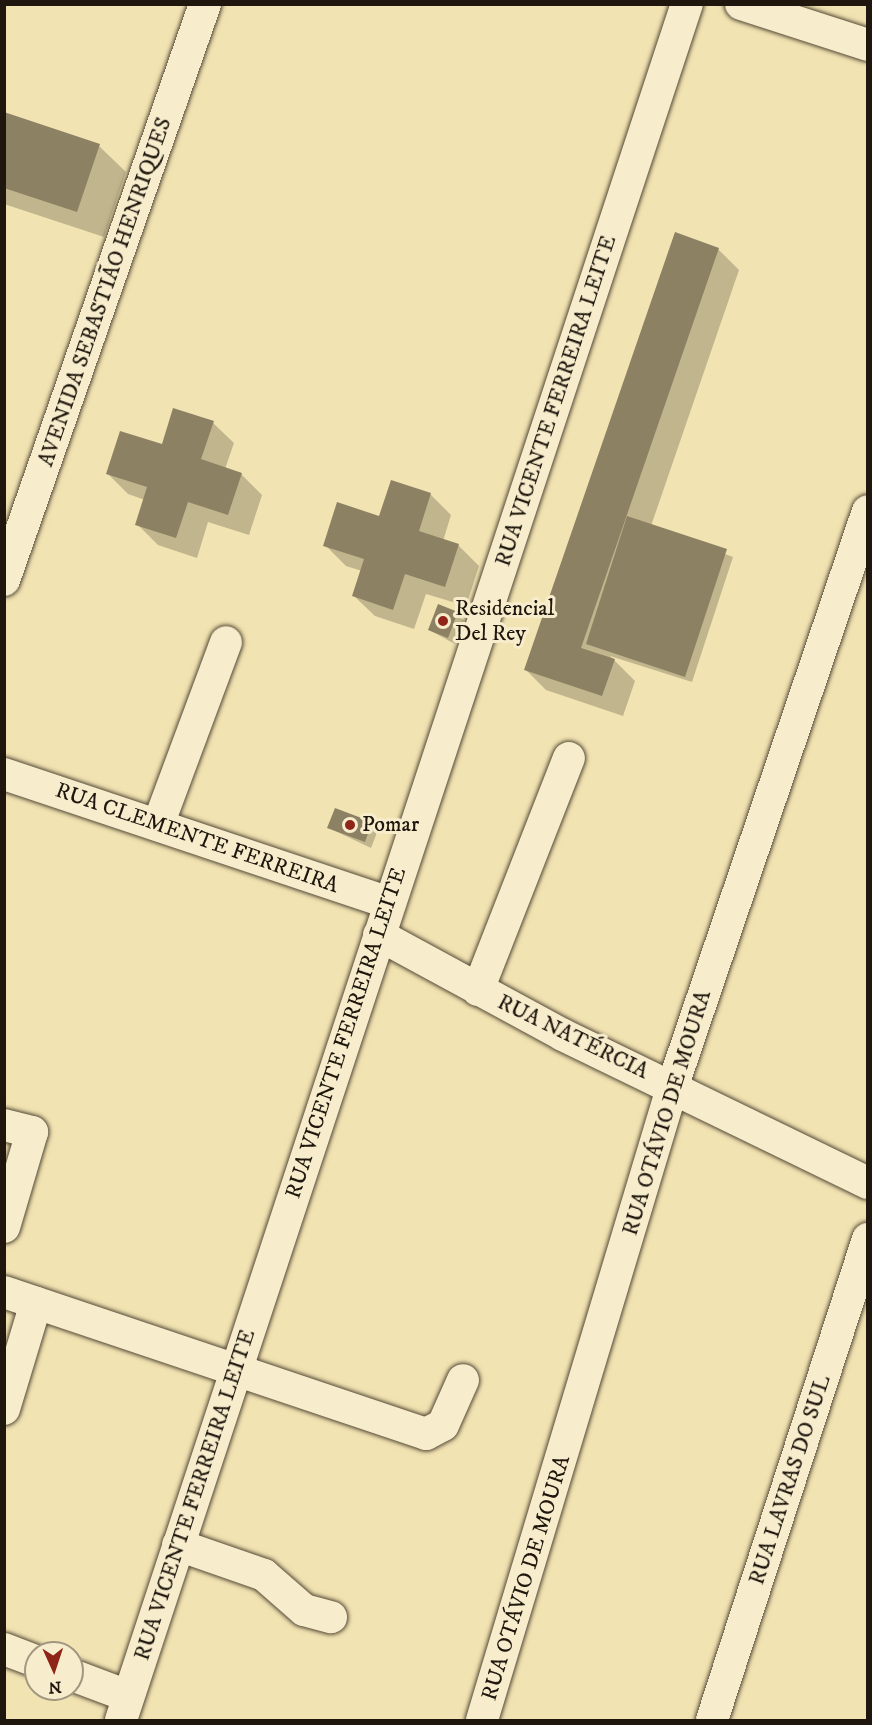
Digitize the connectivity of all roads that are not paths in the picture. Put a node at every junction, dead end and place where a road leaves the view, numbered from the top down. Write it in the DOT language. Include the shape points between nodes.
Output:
graph roads {
  1 [pos="205,4"];
  2 [pos="687,4"];
  3 [pos="741,4"];
  4 [pos="867,45"];
  5 [pos="867,511"];
  6 [pos="4,580"];
  7 [pos="226,642"];
  8 [pos="569,758"];
  9 [pos="4,774"];
  10 [pos="158,825"];
  11 [pos="389,903"];
  12 [pos="379,934"];
  13 [pos="478,990"];
  14 [pos="673,1085"];
  15 [pos="4,1125"];
  16 [pos="867,1183"];
  17 [pos="4,1227"];
  18 [pos="867,1239"];
  19 [pos="4,1292"];
  20 [pos="36,1303"];
  21 [pos="237,1366"];
  22 [pos="463,1380"];
  23 [pos="4,1409"];
  24 [pos="178,1545"];
  25 [pos="331,1617"];
  26 [pos="4,1649"];
  27 [pos="24,1656"];
  28 [pos="84,1683"];
  29 [pos="124,1708"];
  30 [pos="482,1720"];
  31 [pos="712,1720"];
  1 -- 6 [label="street, AVENIDA SEBASTIÃO HENRIQUES"];
  2 -- 11 [label="street, RUA VICENTE FERREIRA LEITE"];
  3 -- 4 [label="street"];
  5 -- 14 [label="street, RUA OTÁVIO DE MOURA"];
  7 -- 10 [label="street"];
  8 -- 13 [label="street"];
  9 -- 10 [label="street, RUA CLEMENTE FERREIRA"];
  10 -- 11 [label="street, RUA CLEMENTE FERREIRA"];
  11 -- 12 [label="street, RUA VICENTE FERREIRA LEITE"];
  12 -- 13 [label="street, RUA NATÉRCIA"];
  12 -- 21 [label="street, RUA VICENTE FERREIRA LEITE"];
  13 -- 14 [label="street, RUA NATÉRCIA"];
  14 -- 16 [label="street, RUA NATÉRCIA"];
  14 -- 30 [label="street, RUA OTÁVIO DE MOURA"];
  15 -- 17 [label="street" via="32,1132"];
  18 -- 31 [label="street, RUA LAVRAS DO SUL"];
  19 -- 20 [label="street"];
  20 -- 21 [label="street"];
  20 -- 23 [label="street"];
  21 -- 22 [label="street" via="426,1434 443,1425"];
  21 -- 24 [label="street, RUA VICENTE FERREIRA LEITE"];
  24 -- 25 [label="street" via="264,1575 304,1610"];
  24 -- 29 [label="street, RUA VICENTE FERREIRA LEITE"];
  26 -- 27 [label="street"];
  28 -- 29 [label="street"];
}
